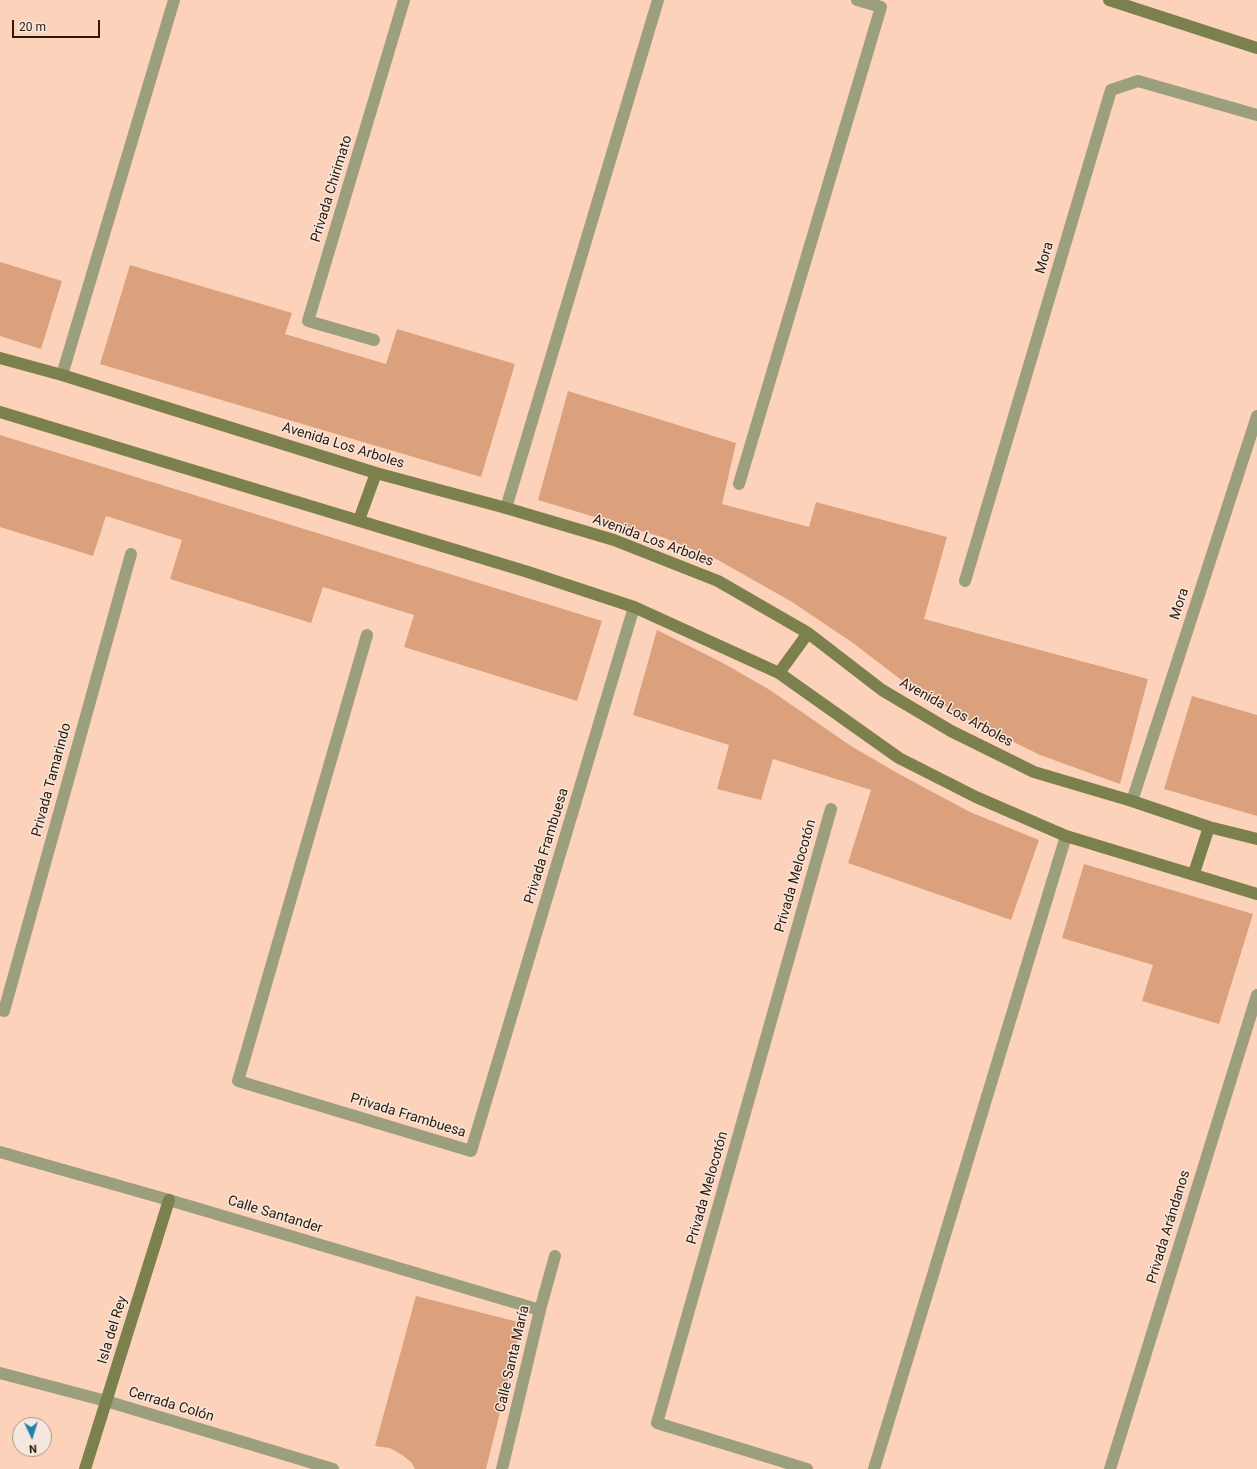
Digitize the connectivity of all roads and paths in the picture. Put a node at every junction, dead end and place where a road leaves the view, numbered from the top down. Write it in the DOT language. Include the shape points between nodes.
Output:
graph roads {
  1 [pos="174,0"];
  2 [pos="404,0"];
  3 [pos="658,0"];
  4 [pos="857,0"];
  5 [pos="1108,0"];
  6 [pos="1257,48"];
  7 [pos="1257,115"];
  8 [pos="374,340"];
  9 [pos="0,358"];
  10 [pos="62,375"];
  11 [pos="0,412"];
  12 [pos="1257,416"];
  13 [pos="376,473"];
  14 [pos="739,484"];
  15 [pos="506,508"];
  16 [pos="359,520"];
  17 [pos="131,554"];
  18 [pos="965,581"];
  19 [pos="634,607"];
  20 [pos="808,633"];
  21 [pos="367,635"];
  22 [pos="780,673"];
  23 [pos="1132,801"];
  24 [pos="831,809"];
  25 [pos="1209,827"];
  26 [pos="1066,836"];
  27 [pos="1257,839"];
  28 [pos="1194,873"];
  29 [pos="1257,894"];
  30 [pos="1257,995"];
  31 [pos="0,1010"];
  32 [pos="0,1152"];
  33 [pos="169,1200"];
  34 [pos="555,1256"];
  35 [pos="540,1310"];
  36 [pos="0,1373"];
  37 [pos="106,1401"];
  38 [pos="85,1469"];
  39 [pos="333,1469"];
  40 [pos="502,1469"];
  41 [pos="807,1469"];
  42 [pos="874,1469"];
  43 [pos="1110,1469"];
  1 -- 10 [label="street"];
  2 -- 8 [label="street, Privada Chirimato" via="308,321"];
  3 -- 15 [label="street"];
  4 -- 14 [label="street" via="881,7"];
  5 -- 6 [label="street"];
  7 -- 18 [label="street, Mora" via="1138,81 1111,90"];
  9 -- 10 [label="street, Avenida Los Arboles"];
  10 -- 13 [label="street, Avenida Los Arboles"];
  11 -- 16 [label="street"];
  12 -- 23 [label="street, Mora"];
  13 -- 15 [label="street, Avenida Los Arboles"];
  13 -- 16 [label="street"];
  15 -- 20 [label="street, Avenida Los Arboles" via="614,540 718,581"];
  16 -- 19 [label="street"];
  17 -- 31 [label="street, Privada Tamarindo" via="4,1011"];
  19 -- 21 [label="street, Privada Frambuesa" via="472,1151 238,1081"];
  19 -- 22 [label="street"];
  20 -- 22 [label="street"];
  20 -- 23 [label="street, Avenida Los Arboles" via="882,690 951,731 1034,772"];
  22 -- 26 [label="street" via="899,758"];
  23 -- 25 [label="street, Avenida Los Arboles"];
  24 -- 41 [label="street, Privada Melocotón" via="657,1423"];
  25 -- 27 [label="street, Avenida Los Arboles"];
  25 -- 28 [label="street"];
  26 -- 28 [label="street"];
  26 -- 42 [label="street"];
  28 -- 29 [label="street"];
  30 -- 43 [label="street, Privada Arándanos"];
  32 -- 33 [label="street, Calle Santander"];
  33 -- 35 [label="street, Calle Santander"];
  33 -- 37 [label="street, Isla del Rey"];
  34 -- 35 [label="street, Calle Santa María"];
  35 -- 40 [label="street, Calle Santa María"];
  36 -- 37 [label="street, Cerrada Colón"];
  37 -- 38 [label="street, Isla del Rey"];
  37 -- 39 [label="street, Cerrada Colón"];
}
